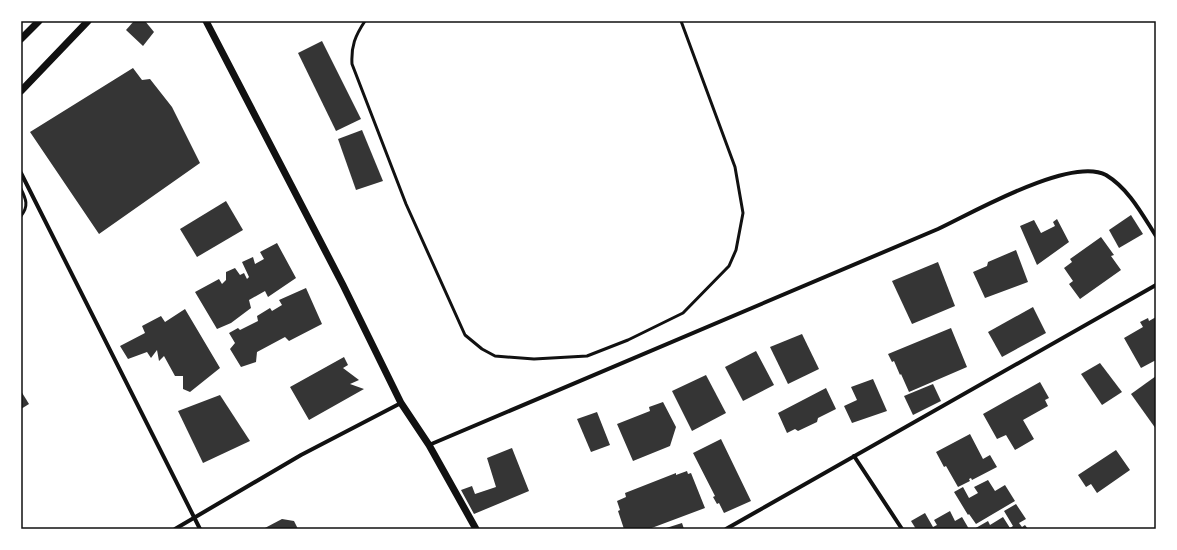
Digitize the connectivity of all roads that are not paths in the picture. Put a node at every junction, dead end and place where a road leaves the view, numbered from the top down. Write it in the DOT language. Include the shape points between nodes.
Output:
graph roads {
  1 [pos="39,21"];
  2 [pos="88,21"];
  3 [pos="206,21"];
  4 [pos="365,21"];
  5 [pos="681,21"];
  6 [pos="21,39"];
  7 [pos="21,91"];
  8 [pos="21,174"];
  9 [pos="21,189"];
  10 [pos="21,216"];
  11 [pos="1156,236"];
  12 [pos="1156,285"];
  13 [pos="401,403"];
  14 [pos="429,445"];
  15 [pos="854,456"];
  16 [pos="194,518"];
  17 [pos="175,529"];
  18 [pos="200,529"];
  19 [pos="476,529"];
  20 [pos="726,529"];
  21 [pos="902,529"];
  1 -- 6 [label="street"];
  2 -- 7 [label="street"];
  3 -- 13 [label="street"];
  4 -- 5 [label="lane" via="355,37 351,51 352,64 406,204 465,335 495,356 534,359 587,356 683,314 729,266 736,250 743,213 735,167"];
  8 -- 16 [label="street"];
  9 -- 10 [label="lane" via="27,201 26,210"];
  11 -- 14 [label="street" via="1121,186 1104,174 1087,171 1062,175 1015,192 938,229"];
  12 -- 15 [label="street"];
  13 -- 14 [label="street"];
  13 -- 16 [label="street" via="301,455"];
  14 -- 19 [label="street"];
  15 -- 20 [label="street"];
  15 -- 21 [label="street"];
  16 -- 17 [label="street"];
  16 -- 18 [label="street"];
}
